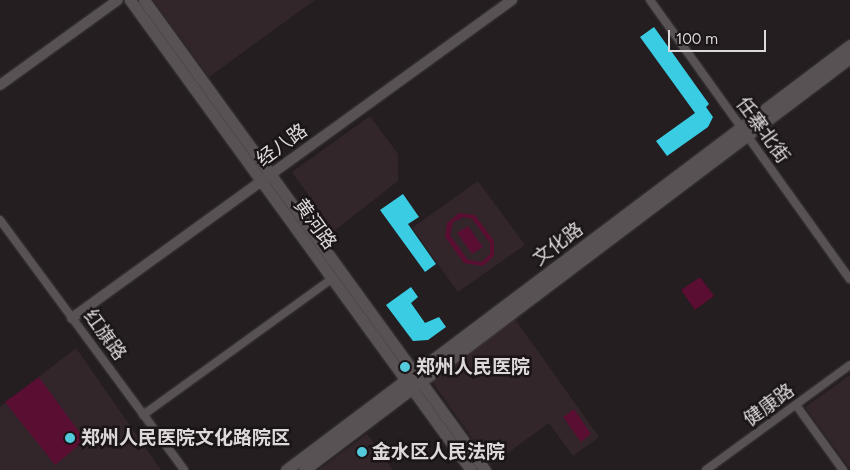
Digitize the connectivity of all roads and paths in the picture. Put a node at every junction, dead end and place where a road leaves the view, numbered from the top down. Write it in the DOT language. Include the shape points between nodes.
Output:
graph roads {
  1 [pos="118,0"];
  2 [pos="130,0"];
  3 [pos="144,0"];
  4 [pos="512,0"];
  5 [pos="650,0"];
  6 [pos="498,4"];
  7 [pos="850,45"];
  8 [pos="850,58"];
  9 [pos="0,85"];
  10 [pos="744,131"];
  11 [pos="266,177"];
  12 [pos="0,220"];
  13 [pos="333,278"];
  14 [pos="850,280"];
  15 [pos="72,318"];
  16 [pos="850,366"];
  17 [pos="413,381"];
  18 [pos="796,405"];
  19 [pos="143,415"];
  20 [pos="184,470"];
  21 [pos="286,470"];
  22 [pos="304,470"];
  23 [pos="471,470"];
  24 [pos="485,470"];
  25 [pos="706,470"];
  26 [pos="843,470"];
  1 -- 9 [label="street"];
  2 -- 11 [label="main road, 黄河路"];
  3 -- 11 [label="main road, 黄河路"];
  4 -- 6 [label="street, 经八路"];
  5 -- 10 [label="street, 任寨北街"];
  6 -- 11 [label="street, 经八路"];
  7 -- 10 [label="main road, 文化路"];
  8 -- 10 [label="main road, 文化路"];
  10 -- 14 [label="street, 任寨北街"];
  10 -- 17 [label="main road, 文化路"];
  11 -- 13 [label="main road, 黄河路"];
  11 -- 15 [label="street, 经八路"];
  11 -- 17 [label="main road, 黄河路"];
  12 -- 15 [label="street, 红旗路"];
  13 -- 17 [label="main road, 黄河路"];
  13 -- 19 [label="street"];
  15 -- 19 [label="street, 红旗路"];
  16 -- 18 [label="street, 健康路"];
  17 -- 21 [label="main road, 文化路"];
  17 -- 22 [label="main road, 文化路"];
  17 -- 23 [label="main road, 黄河路"];
  17 -- 24 [label="main road, 黄河路"];
  18 -- 25 [label="street, 健康路"];
  18 -- 26 [label="street"];
  19 -- 20 [label="street, 红旗路"];
}
